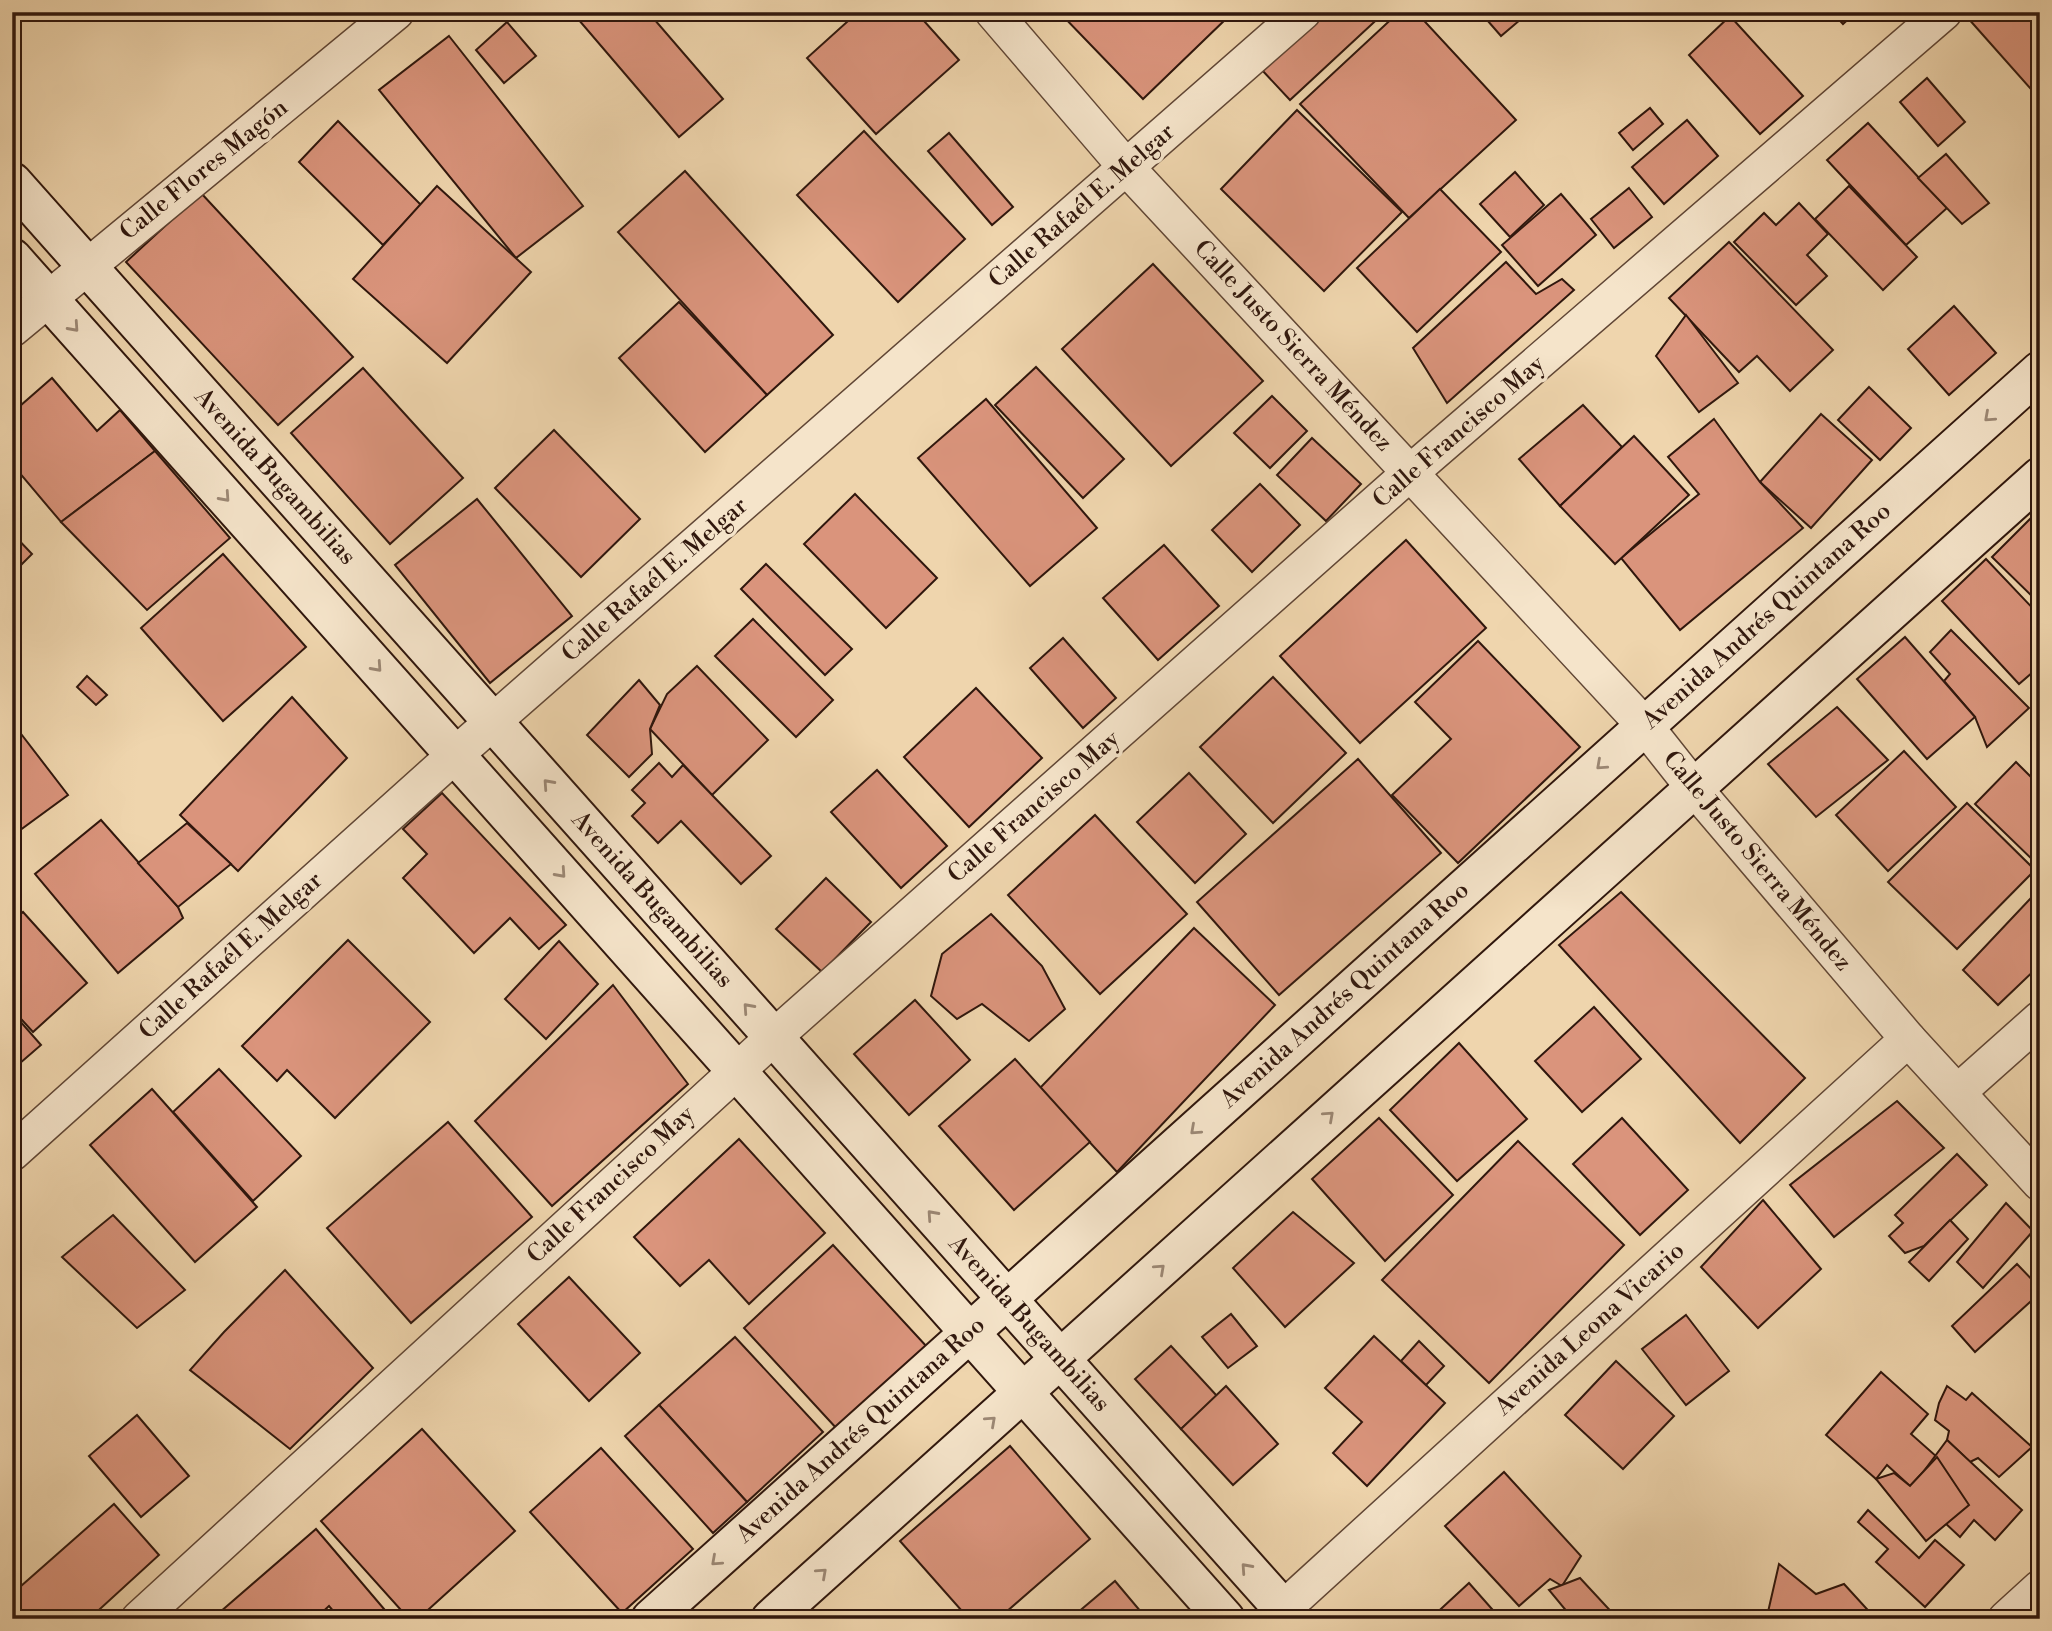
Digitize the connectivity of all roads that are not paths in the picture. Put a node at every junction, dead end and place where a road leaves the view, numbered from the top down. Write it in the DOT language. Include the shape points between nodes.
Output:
graph roads {
  1 [pos="396,12"];
  2 [pos="993,12"];
  3 [pos="1303,12"];
  4 [pos="1944,12"];
  5 [pos="1126,167"];
  6 [pos="12,182"];
  7 [pos="12,258"];
  8 [pos="87,266"];
  9 [pos="48,298"];
  10 [pos="12,329"];
  11 [pos="2040,371"];
  12 [pos="1412,472"];
  13 [pos="2040,477"];
  14 [pos="493,722"];
  15 [pos="1645,726"];
  16 [pos="455,755"];
  17 [pos="1694,788"];
  18 [pos="2040,1019"];
  19 [pos="774,1037"];
  20 [pos="1908,1039"];
  21 [pos="736,1070"];
  22 [pos="1958,1092"];
  23 [pos="12,1153"];
  24 [pos="2040,1183"];
  25 [pos="1007,1299"];
  26 [pos="970,1332"];
  27 [pos="1060,1359"];
  28 [pos="1023,1392"];
  29 [pos="2040,1588"];
  30 [pos="1282,1616"];
  31 [pos="139,1619"];
  32 [pos="651,1619"];
  33 [pos="771,1619"];
  34 [pos="1225,1619"];
  35 [pos="2006,1619"];
  1 -- 8 [label="street, Calle Flores Magón"];
  2 -- 5 [label="street, Calle Justo Sierra Méndez"];
  3 -- 5 [label="street, Calle Rafaél E. Melgar"];
  4 -- 12 [label="street, Calle Francisco May"];
  5 -- 12 [label="street, Calle Justo Sierra Méndez"];
  5 -- 14 [label="street, Calle Rafaél E. Melgar"];
  6 -- 8 [label="main road, Avenida Bugambilias"];
  7 -- 9 [label="main road, Avenida Bugambilias"];
  8 -- 9 [label="street, Calle Flores Magón"];
  8 -- 14 [label="main road, Avenida Bugambilias"];
  9 -- 10 [label="street, Calle Flores Magón"];
  9 -- 16 [label="main road, Avenida Bugambilias, one-way"];
  11 -- 15 [label="main road, Avenida Andrés Quintana Roo, one-way"];
  12 -- 15 [label="street, Calle Justo Sierra Méndez"];
  12 -- 19 [label="street, Calle Francisco May"];
  13 -- 17 [label="main road"];
  14 -- 16 [label="street, Calle Rafaél E. Melgar"];
  19 -- 14 [label="main road, Avenida Bugambilias, one-way"];
  15 -- 17 [label="street, Calle Justo Sierra Méndez"];
  15 -- 25 [label="main road, Avenida Andrés Quintana Roo, one-way"];
  16 -- 21 [label="main road, Avenida Bugambilias, one-way"];
  16 -- 23 [label="street, Calle Rafaél E. Melgar"];
  17 -- 20 [label="street, Calle Justo Sierra Méndez"];
  27 -- 17 [label="main road, one-way"];
  18 -- 22 [label="street"];
  19 -- 21 [label="street, Calle Francisco May"];
  25 -- 19 [label="main road, Avenida Bugambilias, one-way"];
  20 -- 22 [label="street, Calle Justo Sierra Méndez"];
  20 -- 30 [label="street, Avenida Leona Vicario"];
  21 -- 26 [label="main road, Avenida Bugambilias"];
  21 -- 31 [label="street, Calle Francisco May"];
  22 -- 24 [label="street, Calle Justo Sierra Méndez"];
  25 -- 26 [label="main road, Avenida Andrés Quintana Roo"];
  25 -- 27 [label="main road, Avenida Bugambilias"];
  26 -- 28 [label="main road, Avenida Bugambilias"];
  26 -- 32 [label="main road, Avenida Andrés Quintana Roo, one-way"];
  27 -- 28 [label="main road"];
  30 -- 27 [label="main road, Avenida Bugambilias, one-way"];
  33 -- 28 [label="main road, one-way"];
  28 -- 34 [label="main road, Avenida Bugambilias"];
  29 -- 35 [label="street"];
}
